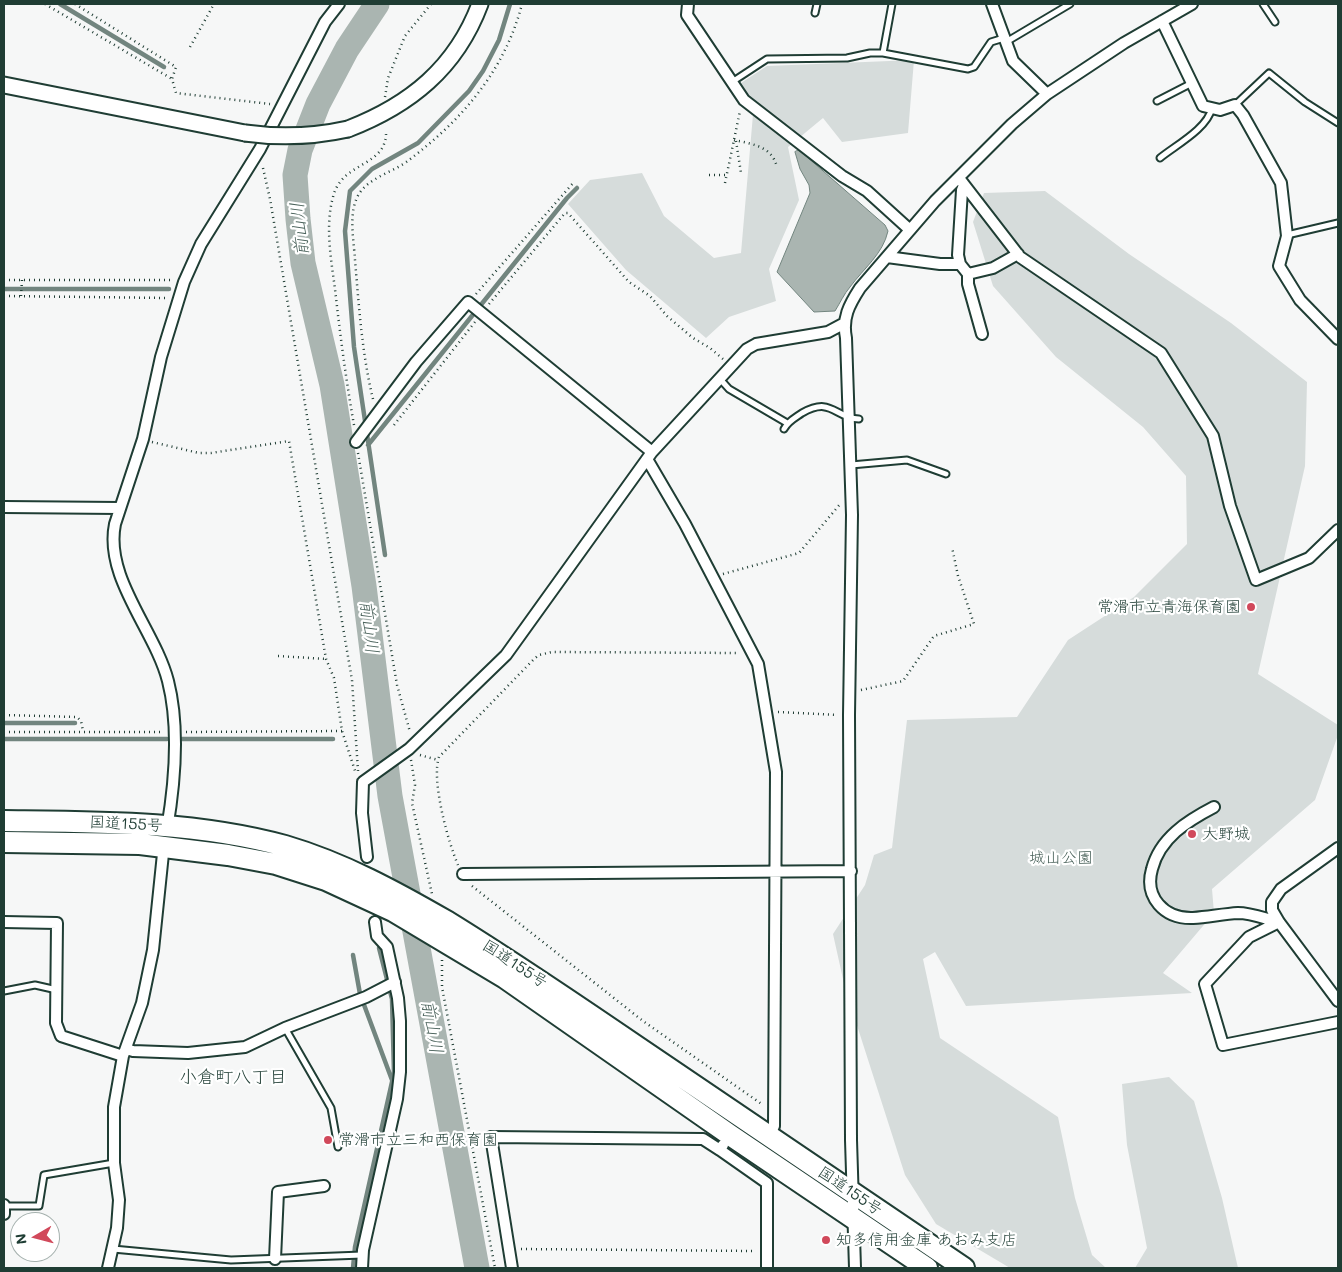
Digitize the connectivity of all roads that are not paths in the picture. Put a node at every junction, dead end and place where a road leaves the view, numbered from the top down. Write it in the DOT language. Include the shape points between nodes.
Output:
graph roads {
  1 [pos="338,4"];
  2 [pos="480,4"];
  3 [pos="680,4"];
  4 [pos="688,4"];
  5 [pos="817,4"];
  6 [pos="892,4"];
  7 [pos="992,4"];
  8 [pos="1070,4"];
  9 [pos="1192,4"];
  10 [pos="1263,4"];
  11 [pos="814,13"];
  12 [pos="687,15"];
  13 [pos="1162,22"];
  14 [pos="1275,22"];
  15 [pos="1004,40"];
  16 [pos="883,53"];
  17 [pos="732,82"];
  18 [pos="1192,83"];
  19 [pos="4,85"];
  20 [pos="1047,94"];
  21 [pos="1156,101"];
  22 [pos="1235,105"];
  23 [pos="1212,108"];
  24 [pos="1338,123"];
  25 [pos="1160,158"];
  26 [pos="962,181"];
  27 [pos="1338,223"];
  28 [pos="910,230"];
  29 [pos="1287,236"];
  30 [pos="1018,254"];
  31 [pos="887,257"];
  32 [pos="960,264"];
  33 [pos="968,274"];
  34 [pos="843,324"];
  35 [pos="982,334"];
  36 [pos="1338,339"];
  37 [pos="720,378"];
  38 [pos="854,418"];
  39 [pos="787,423"];
  40 [pos="784,429"];
  41 [pos="356,442"];
  42 [pos="650,456"];
  43 [pos="851,465"];
  44 [pos="946,474"];
  45 [pos="4,507"];
  46 [pos="119,508"];
  47 [pos="1338,530"];
  48 [pos="1214,807"];
  49 [pos="4,821"];
  50 [pos="165,836"];
  51 [pos="4,842"];
  52 [pos="1338,848"];
  53 [pos="366,856"];
  54 [pos="851,871"];
  55 [pos="776,872"];
  56 [pos="463,874"];
  57 [pos="4,922"];
  58 [pos="375,922"];
  59 [pos="1279,922"];
  60 [pos="434,924"];
  61 [pos="395,982"];
  62 [pos="57,990"];
  63 [pos="4,991"];
  64 [pos="1338,1001"];
  65 [pos="1338,1022"];
  66 [pos="285,1028"];
  67 [pos="125,1053"];
  68 [pos="769,1137"];
  69 [pos="725,1142"];
  70 [pos="338,1147"];
  71 [pos="114,1163"];
  72 [pos="324,1186"];
  73 [pos="853,1192"];
  74 [pos="4,1205"];
  75 [pos="4,1214"];
  76 [pos="854,1219"];
  77 [pos="113,1249"];
  78 [pos="362,1255"];
  79 [pos="275,1259"];
  80 [pos="231,1260"];
  81 [pos="108,1268"];
  82 [pos="232,1268"];
  83 [pos="362,1268"];
  84 [pos="512,1268"];
  85 [pos="767,1268"];
  86 [pos="855,1268"];
  87 [pos="927,1268"];
  88 [pos="964,1268"];
  1 -- 46 [label="street" via="254,158 200,244 177,300 143,440"];
  2 -- 19 [label="street, bridge" via="444,68 396,108 348,129 298,137 273,137"];
  3 -- 12 [label="street"];
  4 -- 12 [label="street"];
  5 -- 11 [label="lane"];
  6 -- 16 [label="lane"];
  7 -- 15 [label="street"];
  8 -- 15 [label="lane"];
  9 -- 13 [label="street"];
  10 -- 14 [label="lane"];
  12 -- 17 [label="street"];
  13 -- 18 [label="street"];
  13 -- 20 [label="street"];
  15 -- 16 [label="lane" via="991,42 974,67 968,69"];
  15 -- 20 [label="street" via="1013,61"];
  16 -- 17 [label="lane" via="847,58 767,59"];
  17 -- 28 [label="street" via="744,100 867,192"];
  18 -- 21 [label="lane"];
  18 -- 23 [label="street" via="1203,106"];
  20 -- 26 [label="street" via="1012,124"];
  22 -- 23 [label="street" via="1220,110"];
  22 -- 24 [label="lane" via="1269,73"];
  22 -- 29 [label="street" via="1281,184"];
  23 -- 25 [label="lane" via="1203,124"];
  26 -- 28 [label="street"];
  26 -- 30 [label="street"];
  26 -- 32 [label="street"];
  27 -- 29 [label="lane"];
  28 -- 31 [label="street"];
  29 -- 36 [label="street" via="1279,266 1300,300"];
  30 -- 33 [label="street" via="993,268"];
  30 -- 47 [label="street" via="1161,353 1212,436 1230,506 1256,580 1309,558"];
  31 -- 32 [label="street"];
  31 -- 34 [label="street" via="850,303"];
  32 -- 33 [label="street"];
  33 -- 35 [label="street"];
  34 -- 37 [label="street" via="828,332 756,344 747,349"];
  34 -- 38 [label="street"];
  37 -- 39 [label="lane" via="729,388"];
  37 -- 42 [label="street"];
  38 -- 39 [label="lane" via="834,410 812,407"];
  38 -- 43 [label="street"];
  39 -- 40 [label="lane"];
  41 -- 42 [label="street" via="416,362 468,302"];
  42 -- 53 [label="street" via="506,655 406,752 363,782"];
  42 -- 55 [label="street" via="758,664 776,772"];
  43 -- 44 [label="lane" via="907,460"];
  43 -- 54 [label="street"];
  45 -- 46 [label="street"];
  46 -- 50 [label="street" via="112,537 116,562 159,654 171,694 174,732 172,800"];
  48 -- 59 [label="street" via="1192,819 1162,846 1150,875 1154,900 1167,912 1190,918 1240,913"];
  49 -- 50 [label="highway, 国道155号" via="104,822"];
  50 -- 51 [label="highway, 国道155号"];
  50 -- 60 [label="highway, 国道155号" via="326,880 393,911"];
  50 -- 60 [label="highway, 国道155号" via="199,828 289,847 390,888"];
  50 -- 67 [label="street" via="153,950 142,1003"];
  52 -- 59 [label="street" via="1281,889 1272,902 1272,910"];
  54 -- 55 [label="street"];
  54 -- 73 [label="street"];
  55 -- 56 [label="street"];
  55 -- 68 [label="street" via="774,1126"];
  57 -- 62 [label="street" via="57,923"];
  58 -- 61 [label="street" via="377,936 387,947"];
  59 -- 64 [label="street"];
  59 -- 65 [label="street" via="1249,938 1205,984 1223,1045"];
  60 -- 68 [label="highway, 国道155号" via="508,958"];
  60 -- 69 [label="highway, 国道155号"];
  61 -- 66 [label="street" via="366,997"];
  61 -- 78 [label="street" via="400,1021 397,1099"];
  62 -- 63 [label="lane" via="35,986"];
  62 -- 67 [label="street" via="56,1023 61,1036"];
  66 -- 67 [label="street" via="245,1047 188,1053"];
  66 -- 70 [label="lane" via="331,1108"];
  67 -- 71 [label="street" via="114,1107"];
  68 -- 73 [label="highway, 国道155号"];
  69 -- 76 [label="highway, 国道155号"];
  69 -- 84 [label="street" via="703,1139 491,1137"];
  69 -- 85 [label="street" via="767,1183"];
  71 -- 74 [label="lane" via="44,1175 39,1206"];
  71 -- 77 [label="street" via="119,1200"];
  72 -- 79 [label="street" via="278,1192"];
  73 -- 76 [label="street"];
  73 -- 88 [label="highway, 国道155号"];
  74 -- 75 [label="street"];
  76 -- 86 [label="street"];
  76 -- 87 [label="highway, 国道155号"];
  77 -- 80 [label="lane"];
  77 -- 81 [label="street"];
  78 -- 79 [label="lane"];
  78 -- 83 [label="street"];
  79 -- 80 [label="lane"];
  80 -- 82 [label="lane"];
}
